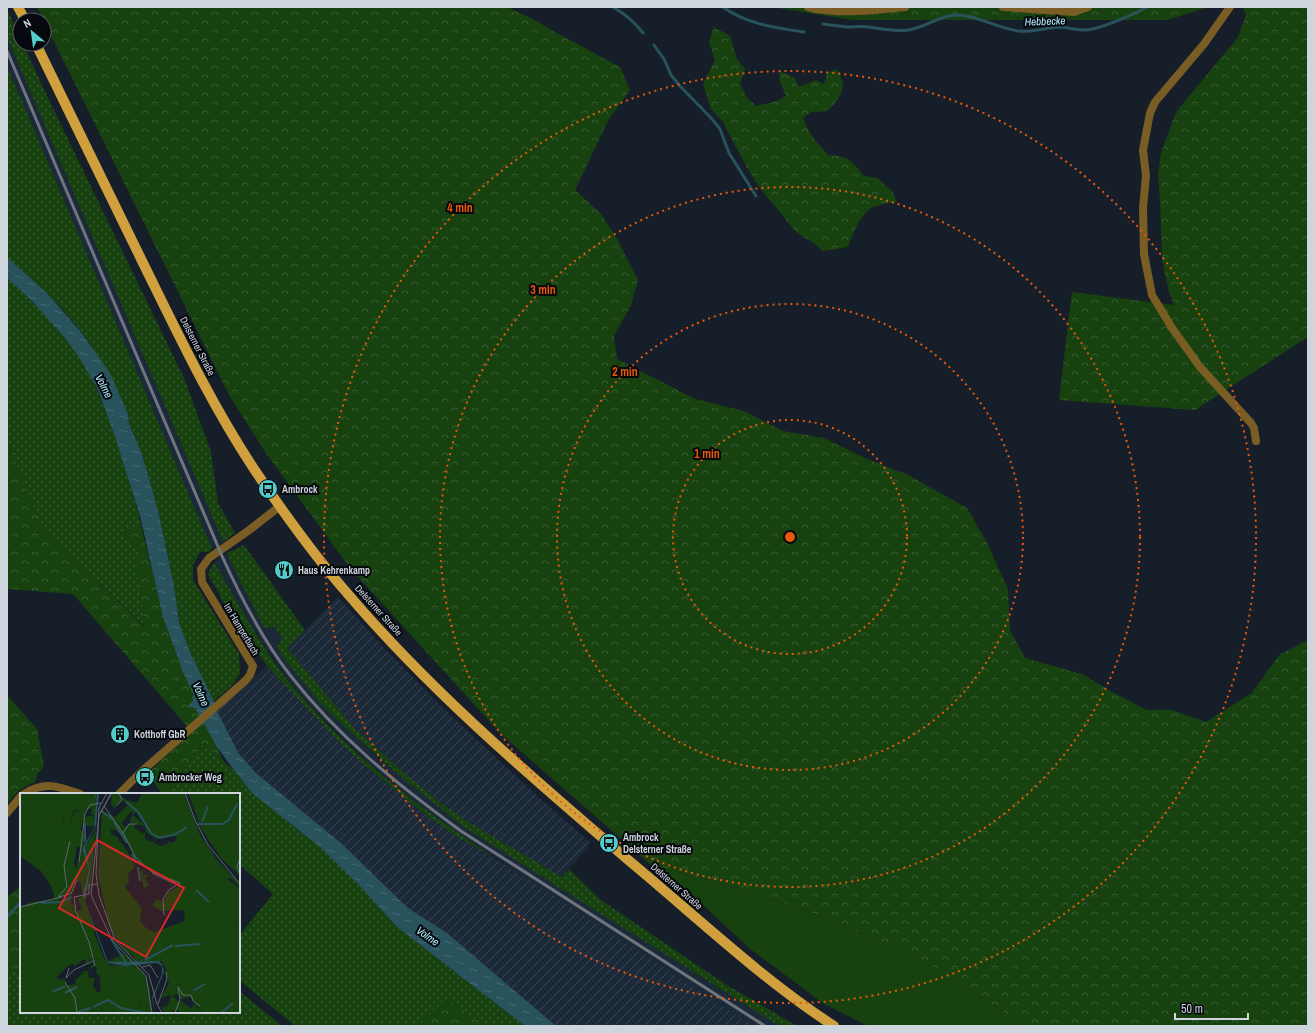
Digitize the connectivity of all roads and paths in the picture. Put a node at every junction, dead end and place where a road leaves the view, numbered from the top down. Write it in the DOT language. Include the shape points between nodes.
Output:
graph roads {
  1 [pos="808,7"];
  2 [pos="905,7"];
  3 [pos="1003,7"];
  4 [pos="1088,7"];
  5 [pos="1230,7"];
  6 [pos="40,52"];
  7 [pos="1256,441"];
  8 [pos="280,506"];
  9 [pos="26,793"];
  10 [pos="77,793"];
  11 [pos="120,793"];
  12 [pos="20,797"];
  13 [pos="7,813"];
  14 [pos="834,1026"];
  1 -- 2 [label="street" via="847,12"];
  3 -- 4 [label="street" via="1074,12"];
  5 -- 7 [label="street" via="1204,44 1155,102 1150,113 1143,150 1146,176 1143,208 1144,254 1152,295 1200,367 1251,423"];
  6 -- 8 [label="main road, Delsterner Straße" via="208,394"];
  8 -- 11 [label="street, Im Hamperbach" via="209,558 201,568 202,582 253,666 250,675"];
  8 -- 14 [label="main road, Delsterner Straße" via="324,565 367,616 476,725 745,959"];
  9 -- 10 [label="street" via="46,785"];
  12 -- 13 [label="street"];
}
